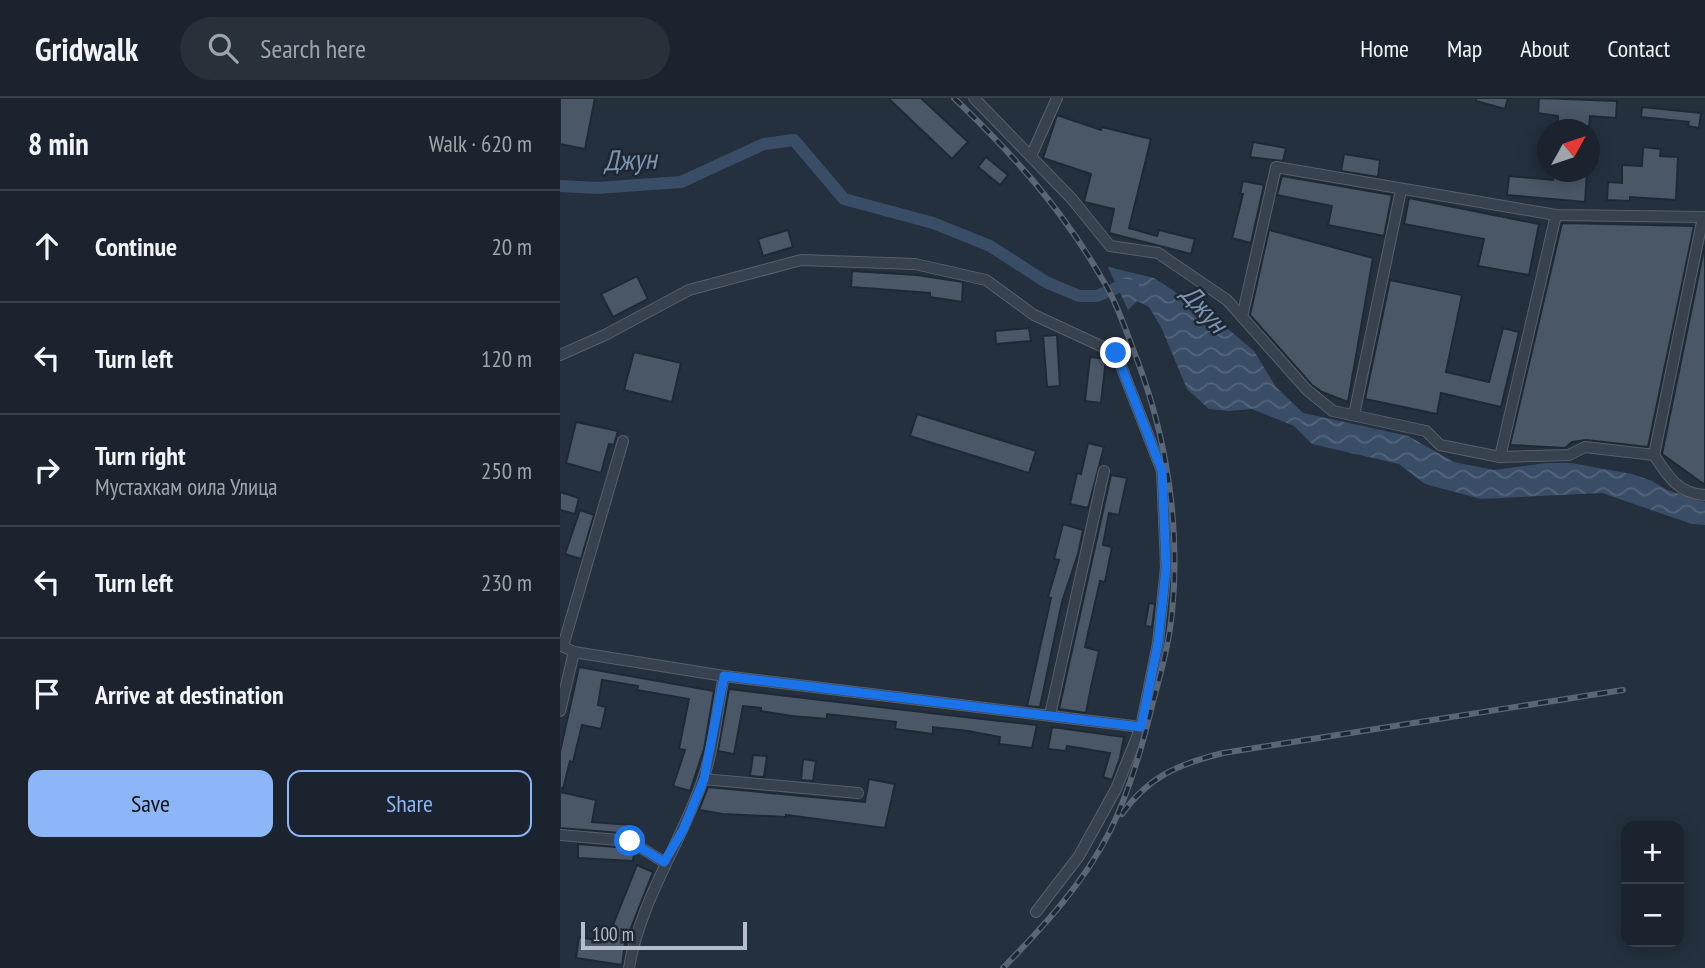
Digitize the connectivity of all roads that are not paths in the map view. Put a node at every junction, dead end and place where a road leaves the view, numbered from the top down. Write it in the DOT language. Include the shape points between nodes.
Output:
graph roads {
  1 [pos="974,98"];
  2 [pos="1057,98"];
  3 [pos="1031,156"];
  4 [pos="1401,190"];
  5 [pos="1556,215"];
  6 [pos="1704,217"];
  7 [pos="1241,317"];
  8 [pos="560,355"];
  9 [pos="1354,415"];
  10 [pos="623,441"];
  11 [pos="1654,455"];
  12 [pos="1500,457"];
  13 [pos="1104,471"];
  14 [pos="1705,495"];
  15 [pos="562,645"];
  16 [pos="574,652"];
  17 [pos="724,676"];
  18 [pos="560,711"];
  19 [pos="1050,715"];
  20 [pos="1141,727"];
  21 [pos="704,779"];
  22 [pos="858,793"];
  23 [pos="560,835"];
  24 [pos="664,862"];
  25 [pos="1036,912"];
  26 [pos="629,968"];
  1 -- 3 [label="street"];
  2 -- 3 [label="street"];
  3 -- 7 [label="street" via="1110,246 1158,253 1227,300"];
  4 -- 5 [label="street"];
  4 -- 7 [label="street" via="1276,167"];
  4 -- 9 [label="street"];
  5 -- 6 [label="street"];
  5 -- 12 [label="street"];
  6 -- 11 [label="street"];
  7 -- 9 [label="street" via="1307,390 1333,411"];
  8 -- 20 [label="street" via="689,290 801,260 915,264 986,279 1034,315 1116,353 1162,471 1166,567 1158,643"];
  9 -- 12 [label="street" via="1426,430 1440,445"];
  10 -- 15 [label="street"];
  11 -- 12 [label="street" via="1585,447 1569,455"];
  11 -- 14 [label="street" via="1671,482 1695,495"];
  13 -- 19 [label="street"];
  15 -- 16 [label="street"];
  16 -- 17 [label="street"];
  16 -- 18 [label="street"];
  17 -- 19 [label="street"];
  17 -- 21 [label="street"];
  19 -- 20 [label="street"];
  20 -- 25 [label="street" via="1116,789 1079,856"];
  21 -- 22 [label="street"];
  21 -- 24 [label="street"];
  23 -- 24 [label="street" via="630,841"];
  24 -- 26 [label="street" via="632,945"];
}
